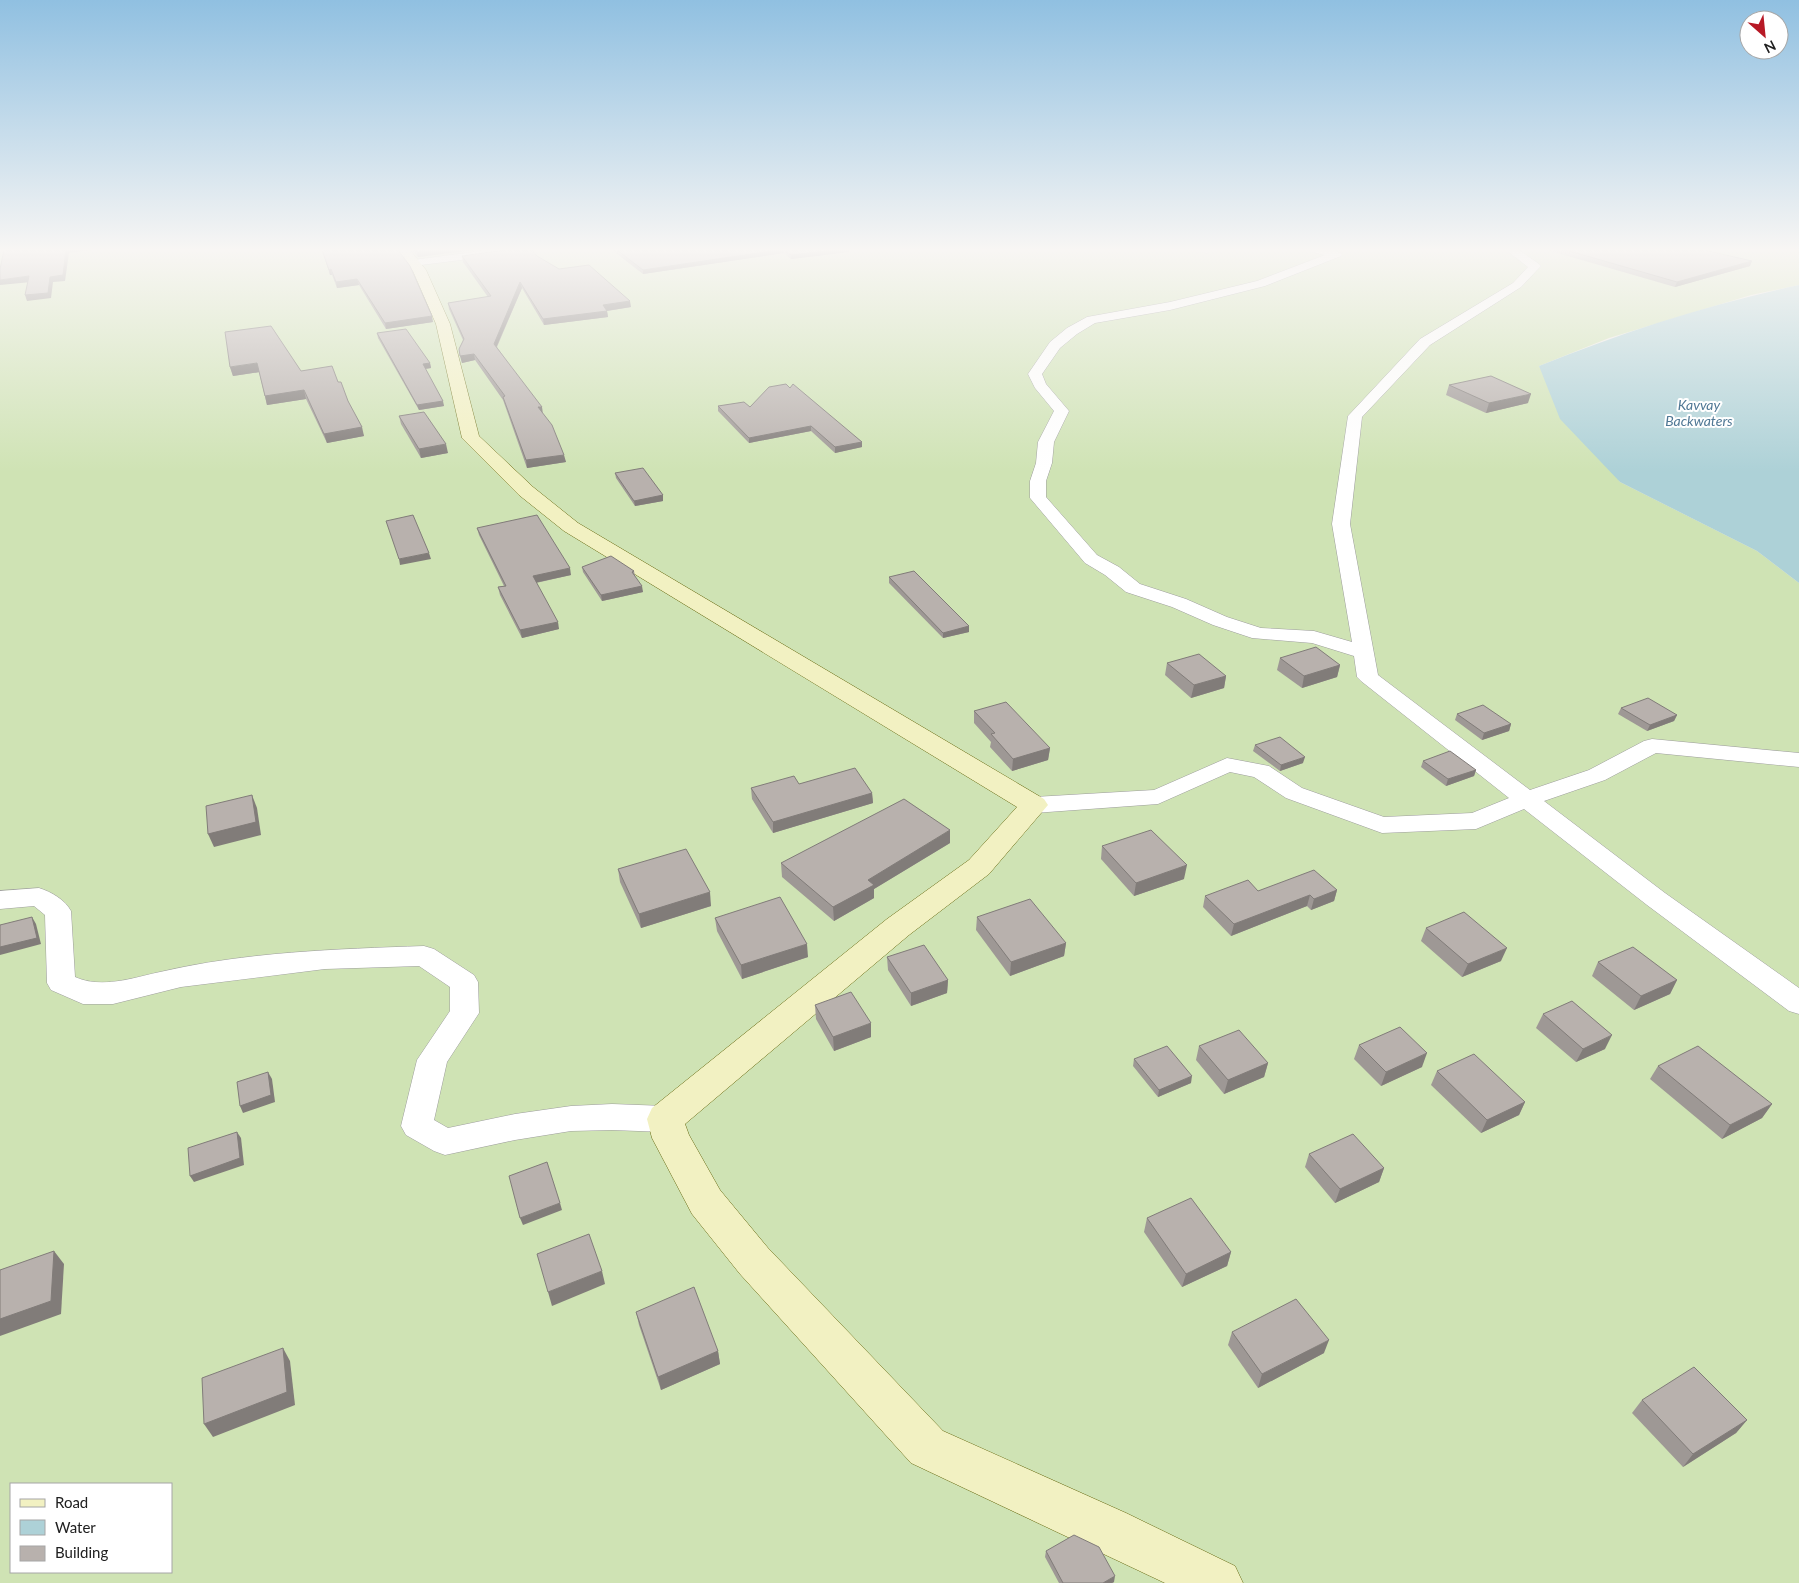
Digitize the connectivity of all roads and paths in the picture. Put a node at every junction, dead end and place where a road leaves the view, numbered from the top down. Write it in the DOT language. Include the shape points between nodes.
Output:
graph roads {
  1 [pos="443,324"];
  2 [pos="1085,324"];
  3 [pos="1454,324"];
  4 [pos="1364,653"];
  5 [pos="1799,760"];
  6 [pos="1527,800"];
  7 [pos="1034,805"];
  8 [pos="0,900"];
  9 [pos="1799,1004"];
  10 [pos="665,1119"];
  11 [pos="1218,1583"];
  1 -- 7 [label="main road" via="472,438 526,491 571,527"];
  2 -- 4 [label="street" via="1054,345 1035,374 1062,411 1046,442 1038,498 1091,559 1133,588 1259,634 1314,637"];
  3 -- 4 [label="street" via="1425,342 1354,416 1341,524"];
  4 -- 6 [label="street" via="1368,677"];
  5 -- 6 [label="street" via="1652,746 1597,775"];
  6 -- 7 [label="street" via="1476,821 1382,825 1294,793 1261,771 1227,765 1158,797"];
  6 -- 9 [label="street"];
  7 -- 10 [label="main road" via="979,867 898,928"];
  8 -- 10 [label="street" via="39,897 58,910 61,984 83,994 113,993 181,977 315,960 424,956 464,982 464,1014 432,1060 417,1126 445,1142 560,1119 623,1116"];
  10 -- 11 [label="main road" via="670,1138 706,1202 761,1268 927,1447"];
}
